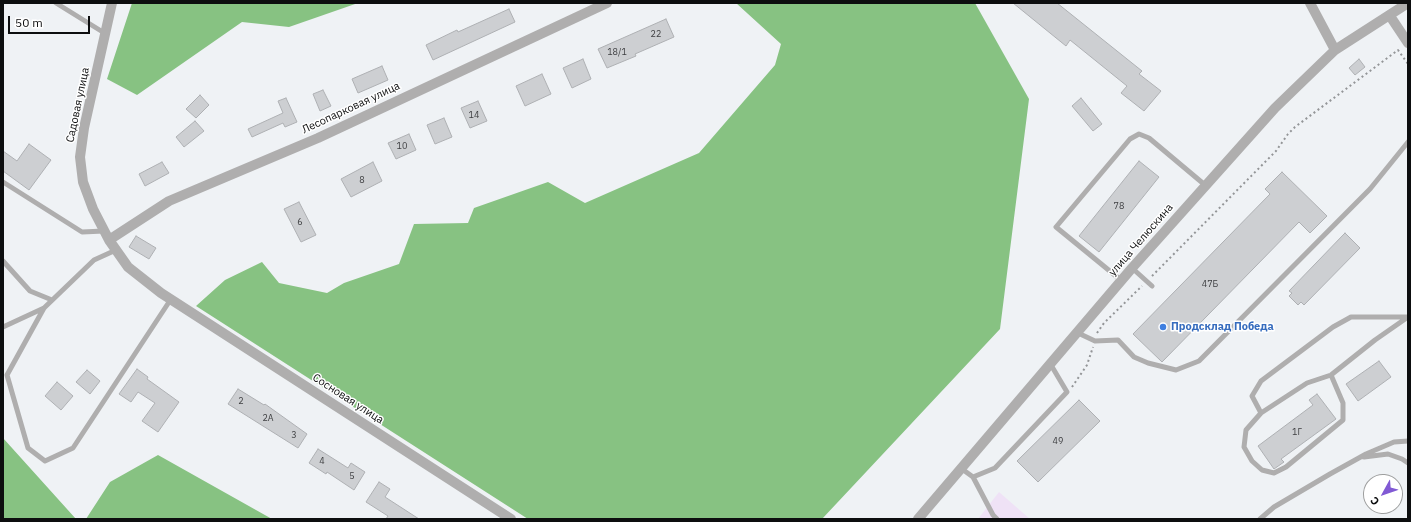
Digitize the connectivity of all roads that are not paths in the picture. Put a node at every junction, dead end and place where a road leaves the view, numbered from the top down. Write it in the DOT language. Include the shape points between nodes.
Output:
graph roads {
  1 [pos="56,3"];
  2 [pos="112,3"];
  3 [pos="607,3"];
  4 [pos="1310,3"];
  5 [pos="1408,3"];
  6 [pos="1390,16"];
  7 [pos="106,34"];
  8 [pos="1408,43"];
  9 [pos="1336,50"];
  10 [pos="1408,142"];
  11 [pos="3,182"];
  12 [pos="1205,185"];
  13 [pos="104,231"];
  14 [pos="109,240"];
  15 [pos="116,250"];
  16 [pos="3,261"];
  17 [pos="1132,268"];
  18 [pos="1122,281"];
  19 [pos="1152,286"];
  20 [pos="172,299"];
  21 [pos="52,300"];
  22 [pos="44,308"];
  23 [pos="1408,317"];
  24 [pos="3,327"];
  25 [pos="1078,333"];
  26 [pos="1051,365"];
  27 [pos="1331,375"];
  28 [pos="1261,413"];
  29 [pos="1408,441"];
  30 [pos="1361,457"];
  31 [pos="1408,463"];
  32 [pos="962,469"];
  33 [pos="973,477"];
  34 [pos="511,519"];
  35 [pos="918,519"];
  36 [pos="997,519"];
  37 [pos="1260,519"];
  1 -- 7 [label="lane"];
  2 -- 7 [label="street, Садовая улица"];
  3 -- 14 [label="street, Лесопарковая улица" via="318,138 169,200"];
  4 -- 9 [label="street"];
  5 -- 6 [label="street, улица Челюскина"];
  6 -- 8 [label="street"];
  6 -- 9 [label="street, улица Челюскина"];
  7 -- 13 [label="street, Садовая улица" via="84,128 80,157 83,182"];
  9 -- 12 [label="street, улица Челюскина" via="1275,108"];
  10 -- 25 [label="lane" via="1370,189 1199,361 1176,370 1134,357 1118,340 1095,341"];
  11 -- 13 [label="lane" via="82,232"];
  12 -- 17 [label="street, улица Челюскина"];
  12 -- 18 [label="lane" via="1149,138 1139,134 1130,139 1056,227"];
  13 -- 14 [label="street, Садовая улица"];
  14 -- 15 [label="street, Садовая улица"];
  15 -- 20 [label="street, Садовая улица" via="128,266"];
  15 -- 21 [label="lane" via="94,260"];
  16 -- 21 [label="lane" via="30,291"];
  17 -- 18 [label="street, улица Челюскина"];
  17 -- 19 [label="lane"];
  18 -- 25 [label="street, улица Челюскина"];
  20 -- 22 [label="lane" via="73,448 45,460 28,448 7,375"];
  20 -- 34 [label="street, Сосновая улица"];
  21 -- 22 [label="lane"];
  22 -- 24 [label="lane"];
  23 -- 27 [label="lane"];
  23 -- 28 [label="lane" via="1351,317 1333,327 1261,381 1252,396"];
  25 -- 26 [label="street, улица Челюскина"];
  26 -- 32 [label="street, улица Челюскина"];
  26 -- 33 [label="lane" via="1067,392 995,468"];
  27 -- 28 [label="lane" via="1307,383"];
  27 -- 28 [label="lane" via="1343,403 1343,420 1286,467 1274,473 1262,470 1252,461 1244,447 1246,430"];
  29 -- 30 [label="lane" via="1394,442"];
  30 -- 31 [label="lane" via="1388,454"];
  30 -- 37 [label="lane" via="1274,507"];
  32 -- 33 [label="lane"];
  32 -- 35 [label="street, улица Челюскина"];
  33 -- 36 [label="lane"];
}
